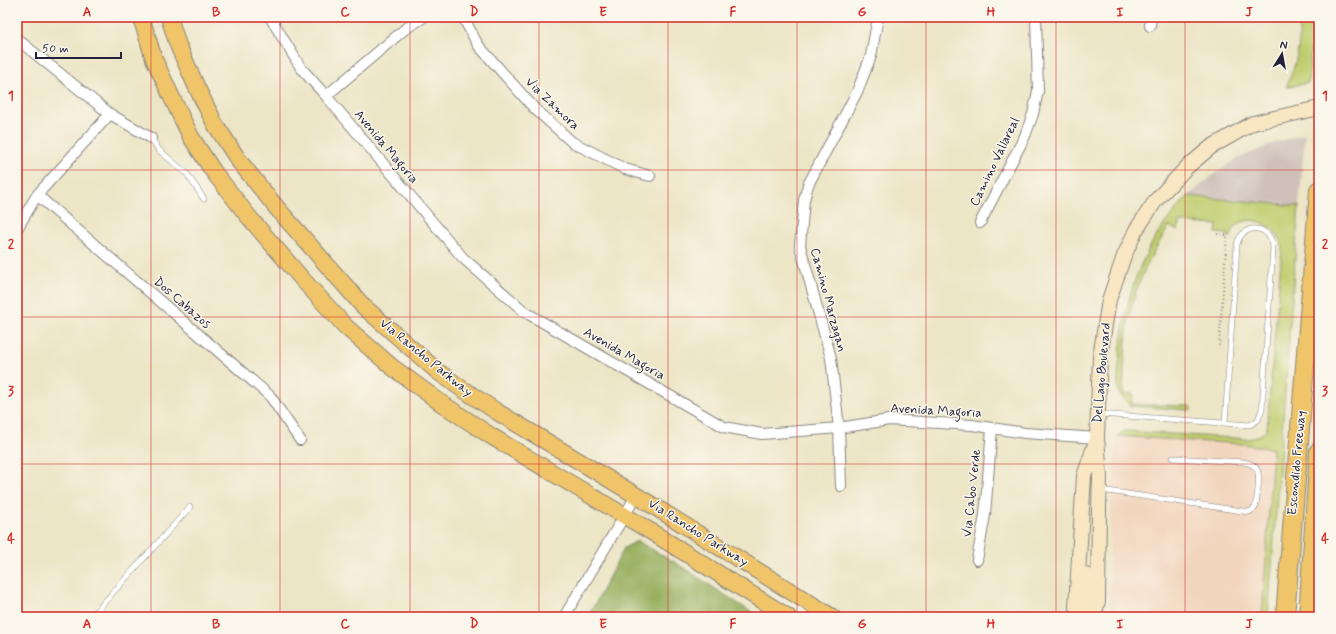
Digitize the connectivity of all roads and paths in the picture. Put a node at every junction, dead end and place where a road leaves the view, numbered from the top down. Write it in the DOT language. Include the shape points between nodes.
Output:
graph roads {
  1 [pos="141,17"];
  2 [pos="169,17"];
  3 [pos="270,17"];
  4 [pos="424,17"];
  5 [pos="463,17"];
  6 [pos="878,17"];
  7 [pos="1036,17"];
  8 [pos="17,39"];
  9 [pos="326,96"];
  10 [pos="1319,108"];
  11 [pos="110,114"];
  12 [pos="152,138"];
  13 [pos="650,176"];
  14 [pos="1319,190"];
  15 [pos="37,195"];
  16 [pos="204,200"];
  17 [pos="980,223"];
  18 [pos="17,229"];
  19 [pos="1217,234"];
  20 [pos="1219,347"];
  21 [pos="1098,413"];
  22 [pos="1225,423"];
  23 [pos="839,428"];
  24 [pos="992,428"];
  25 [pos="1097,438"];
  26 [pos="300,440"];
  27 [pos="1319,451"];
  28 [pos="1173,458"];
  29 [pos="841,486"];
  30 [pos="1295,488"];
  31 [pos="1100,490"];
  32 [pos="636,496"];
  33 [pos="190,507"];
  34 [pos="624,516"];
  35 [pos="1079,555"];
  36 [pos="977,560"];
  37 [pos="91,617"];
  38 [pos="564,617"];
  39 [pos="788,617"];
  40 [pos="832,617"];
  41 [pos="1080,617"];
  42 [pos="1087,617"];
  43 [pos="1094,617"];
  44 [pos="1273,617"];
  45 [pos="1285,617"];
  46 [pos="1308,617"];
  1 -- 34 [label="main road, Via Rancho Parkway" via="154,59 173,100 191,137 213,171 253,222 346,327 392,367 441,403"];
  2 -- 32 [label="main road, Via Rancho Parkway" via="197,88 215,124 239,161 280,213 363,306 458,386"];
  3 -- 9 [label="street, Avenida Magoria" via="301,68"];
  4 -- 9 [label="street" via="405,29"];
  5 -- 13 [label="street, Via Zamora" via="478,45 534,108 572,142 625,169"];
  6 -- 23 [label="street, Camino Marzagan" via="871,56 857,92 808,185 804,200 800,246 831,358"];
  7 -- 17 [label="street, Camino Vallareal" via="1038,91 1033,114 1025,136"];
  8 -- 11 [label="street"];
  9 -- 23 [label="street, Avenida Magoria" via="462,258 524,312 724,427 762,434"];
  10 -- 21 [label="main road, Del Lago Boulevard" via="1253,123 1211,147 1186,168 1156,200 1136,230 1109,300 1100,357"];
  11 -- 12 [label="street"];
  11 -- 15 [label="street"];
  12 -- 16 [label="lane" via="159,150 187,174"];
  14 -- 30 [label="highway, Escondido Freeway"];
  15 -- 18 [label="street"];
  15 -- 26 [label="street, Dos Cabazos" via="270,396"];
  19 -- 20 [label="path" via="1227,235"];
  21 -- 22 [label="lane"];
  21 -- 25 [label="main road, Del Lago Boulevard"];
  22 -- 22 [label="lane" via="1237,245 1246,231 1257,229 1271,237 1273,248 1262,409 1258,420 1250,425"];
  23 -- 24 [label="street, Avenida Magoria" via="889,420"];
  23 -- 29 [label="street, Camino Marzagan"];
  24 -- 25 [label="street, Avenida Magoria"];
  24 -- 36 [label="street, Via Cabo Verde" via="985,515"];
  25 -- 31 [label="main road, Del Lago Boulevard"];
  25 -- 35 [label="main road, Del Lago Boulevard" via="1084,476"];
  27 -- 46 [label="highway"];
  28 -- 31 [label="lane" via="1244,462 1253,465 1257,468 1259,477 1256,504 1252,511"];
  30 -- 44 [label="highway"];
  30 -- 45 [label="highway, Escondido Freeway"];
  31 -- 43 [label="main road, Del Lago Boulevard" via="1098,601"];
  32 -- 34 [label="street"];
  32 -- 40 [label="main road, Via Rancho Parkway"];
  33 -- 37 [label="lane"];
  34 -- 38 [label="street"];
  34 -- 39 [label="main road, Via Rancho Parkway"];
  35 -- 41 [label="main road, Del Lago Boulevard" via="1076,607"];
  35 -- 42 [label="main road" via="1087,577"];
}
